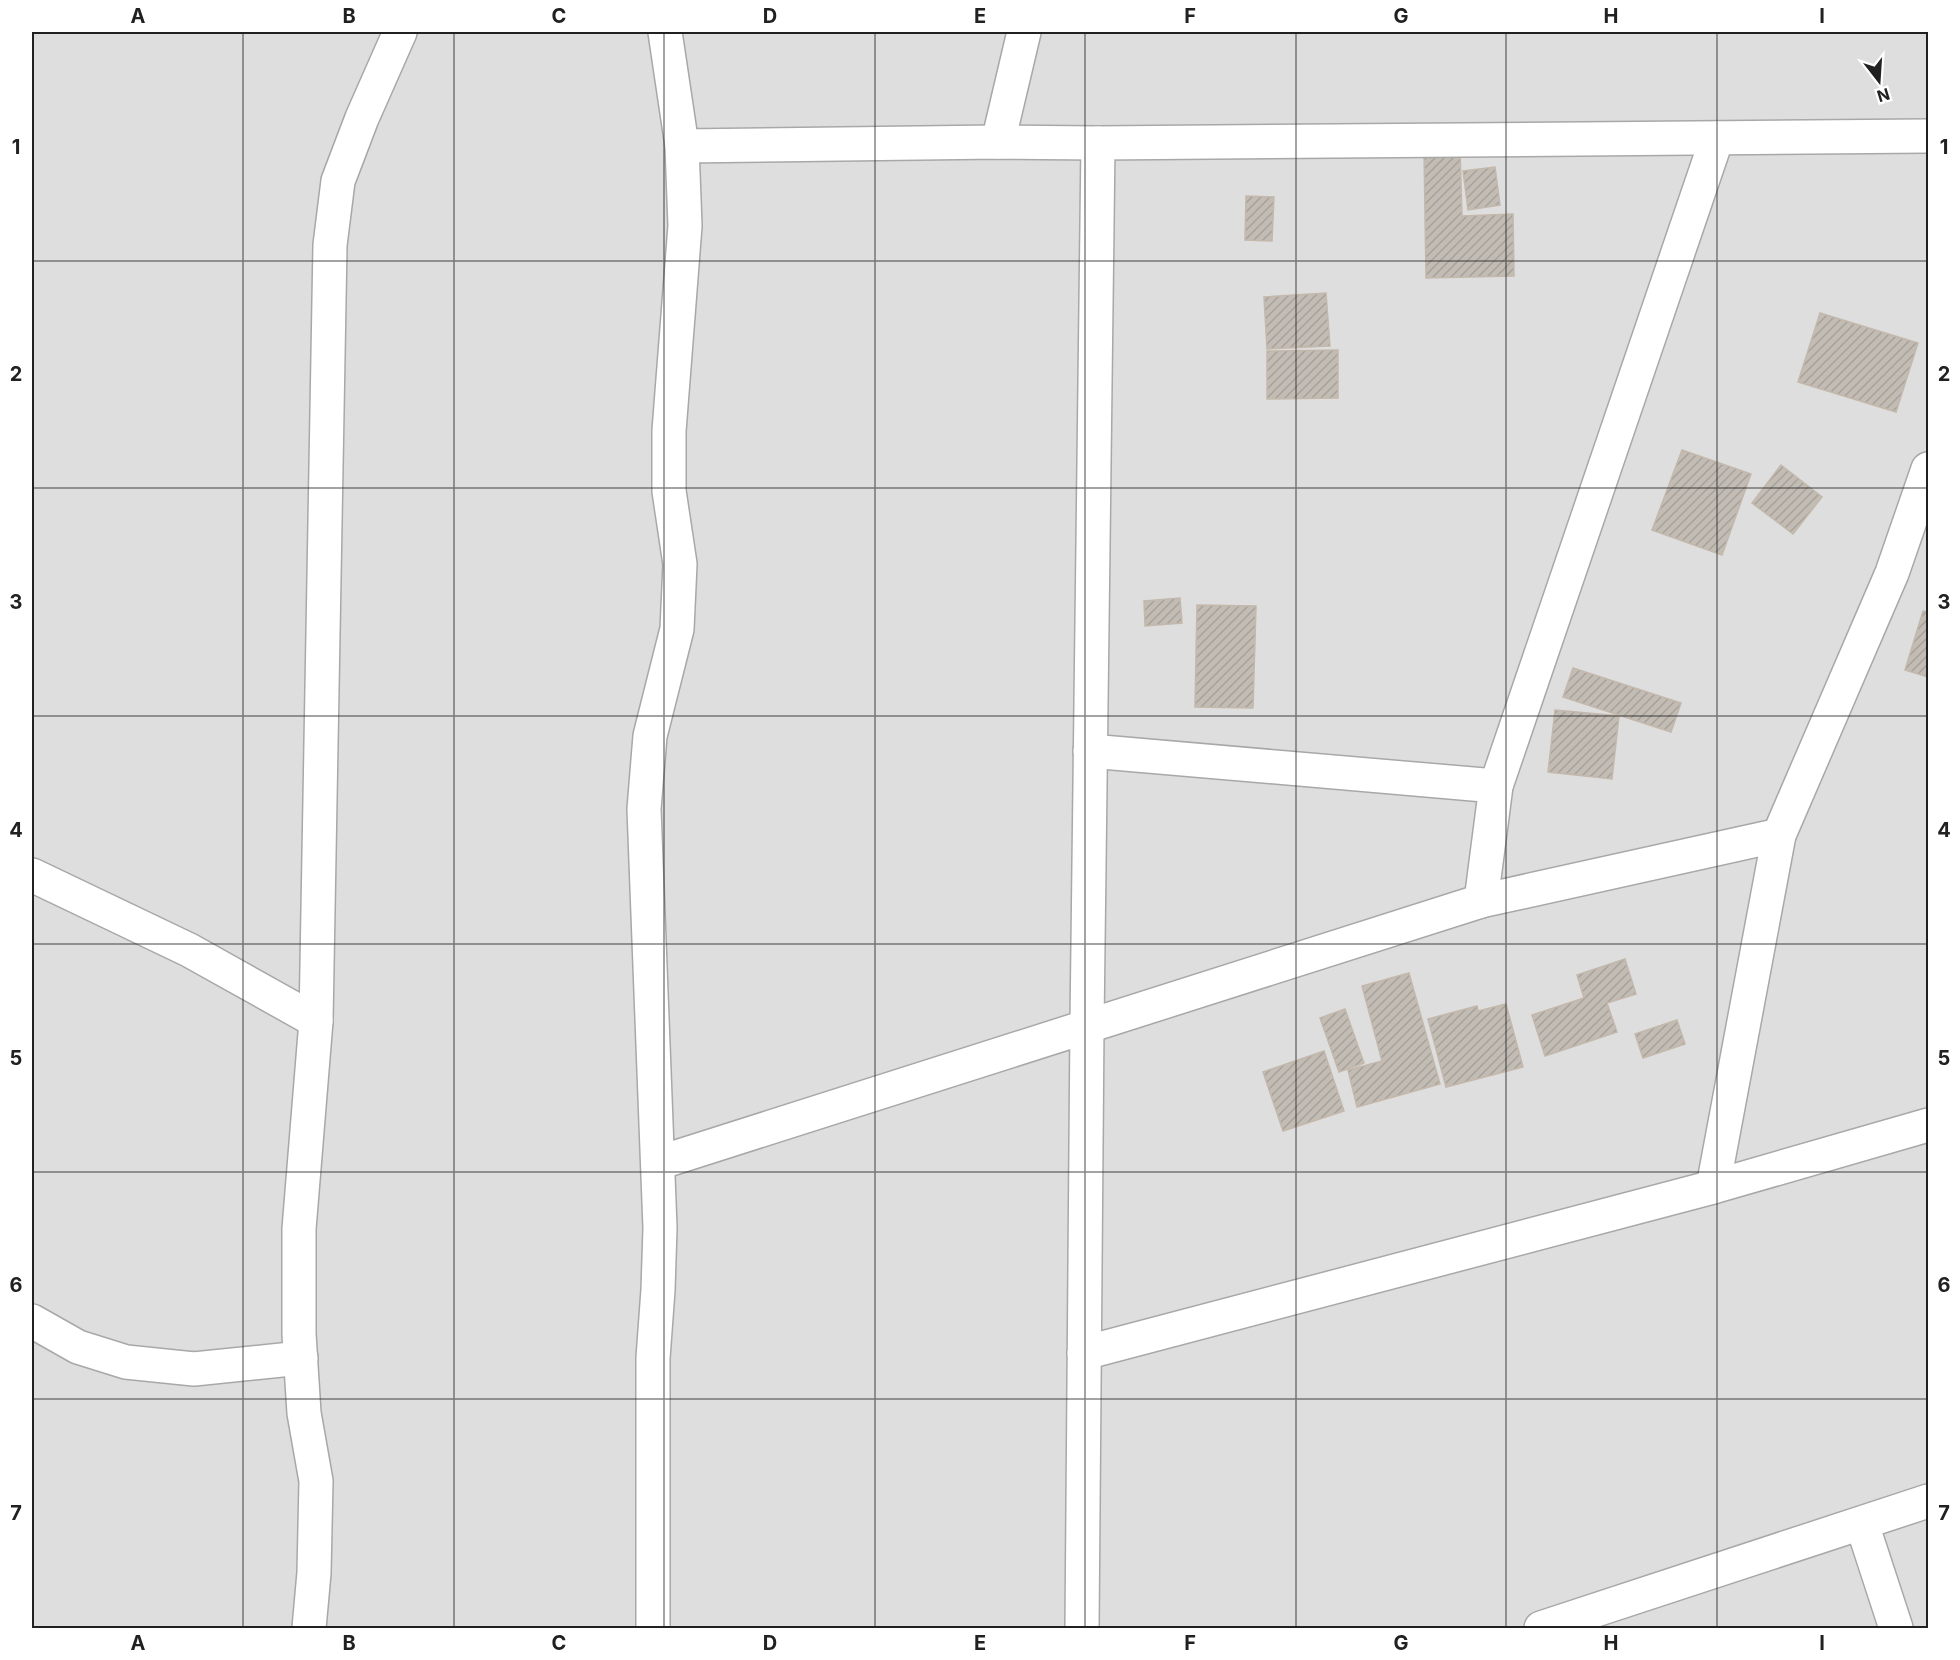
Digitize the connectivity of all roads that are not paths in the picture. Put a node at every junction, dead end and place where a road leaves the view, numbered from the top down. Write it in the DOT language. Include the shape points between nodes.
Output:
graph roads {
  1 [pos="400,32"];
  2 [pos="665,32"];
  3 [pos="1024,32"];
  4 [pos="1929,136"];
  5 [pos="1718,138"];
  6 [pos="998,142"];
  7 [pos="1098,143"];
  8 [pos="682,146"];
  9 [pos="1929,469"];
  10 [pos="1090,751"];
  11 [pos="1496,786"];
  12 [pos="1779,835"];
  13 [pos="32,875"];
  14 [pos="1481,901"];
  15 [pos="316,1021"];
  16 [pos="1087,1025"];
  17 [pos="1929,1125"];
  18 [pos="658,1163"];
  19 [pos="1713,1186"];
  20 [pos="32,1321"];
  21 [pos="1084,1353"];
  22 [pos="301,1358"];
  23 [pos="1929,1501"];
  24 [pos="1862,1524"];
  25 [pos="309,1629"];
  26 [pos="653,1629"];
  27 [pos="1082,1629"];
  28 [pos="1541,1629"];
  29 [pos="1896,1629"];
  1 -- 15 [label="street" via="338,181 330,245"];
  2 -- 8 [label="street"];
  3 -- 6 [label="street"];
  4 -- 5 [label="street"];
  5 -- 7 [label="street"];
  5 -- 11 [label="street"];
  6 -- 7 [label="street"];
  6 -- 8 [label="street"];
  7 -- 10 [label="street"];
  8 -- 18 [label="street" via="685,226 669,431 669,491 680,564 677,629 650,736 644,810"];
  9 -- 12 [label="street" via="1892,573"];
  10 -- 11 [label="street"];
  10 -- 16 [label="street"];
  11 -- 14 [label="street"];
  12 -- 14 [label="street"];
  12 -- 19 [label="street"];
  13 -- 15 [label="street" via="189,950"];
  14 -- 16 [label="street"];
  15 -- 22 [label="street" via="299,1228"];
  16 -- 18 [label="street"];
  16 -- 21 [label="street"];
  17 -- 19 [label="street"];
  18 -- 26 [label="street"];
  19 -- 21 [label="street"];
  20 -- 22 [label="street" via="78,1347 126,1362 194,1369"];
  21 -- 27 [label="street"];
  22 -- 25 [label="street" via="304,1413 315,1481"];
  23 -- 24 [label="street"];
  24 -- 28 [label="street"];
  24 -- 29 [label="street"];
}
